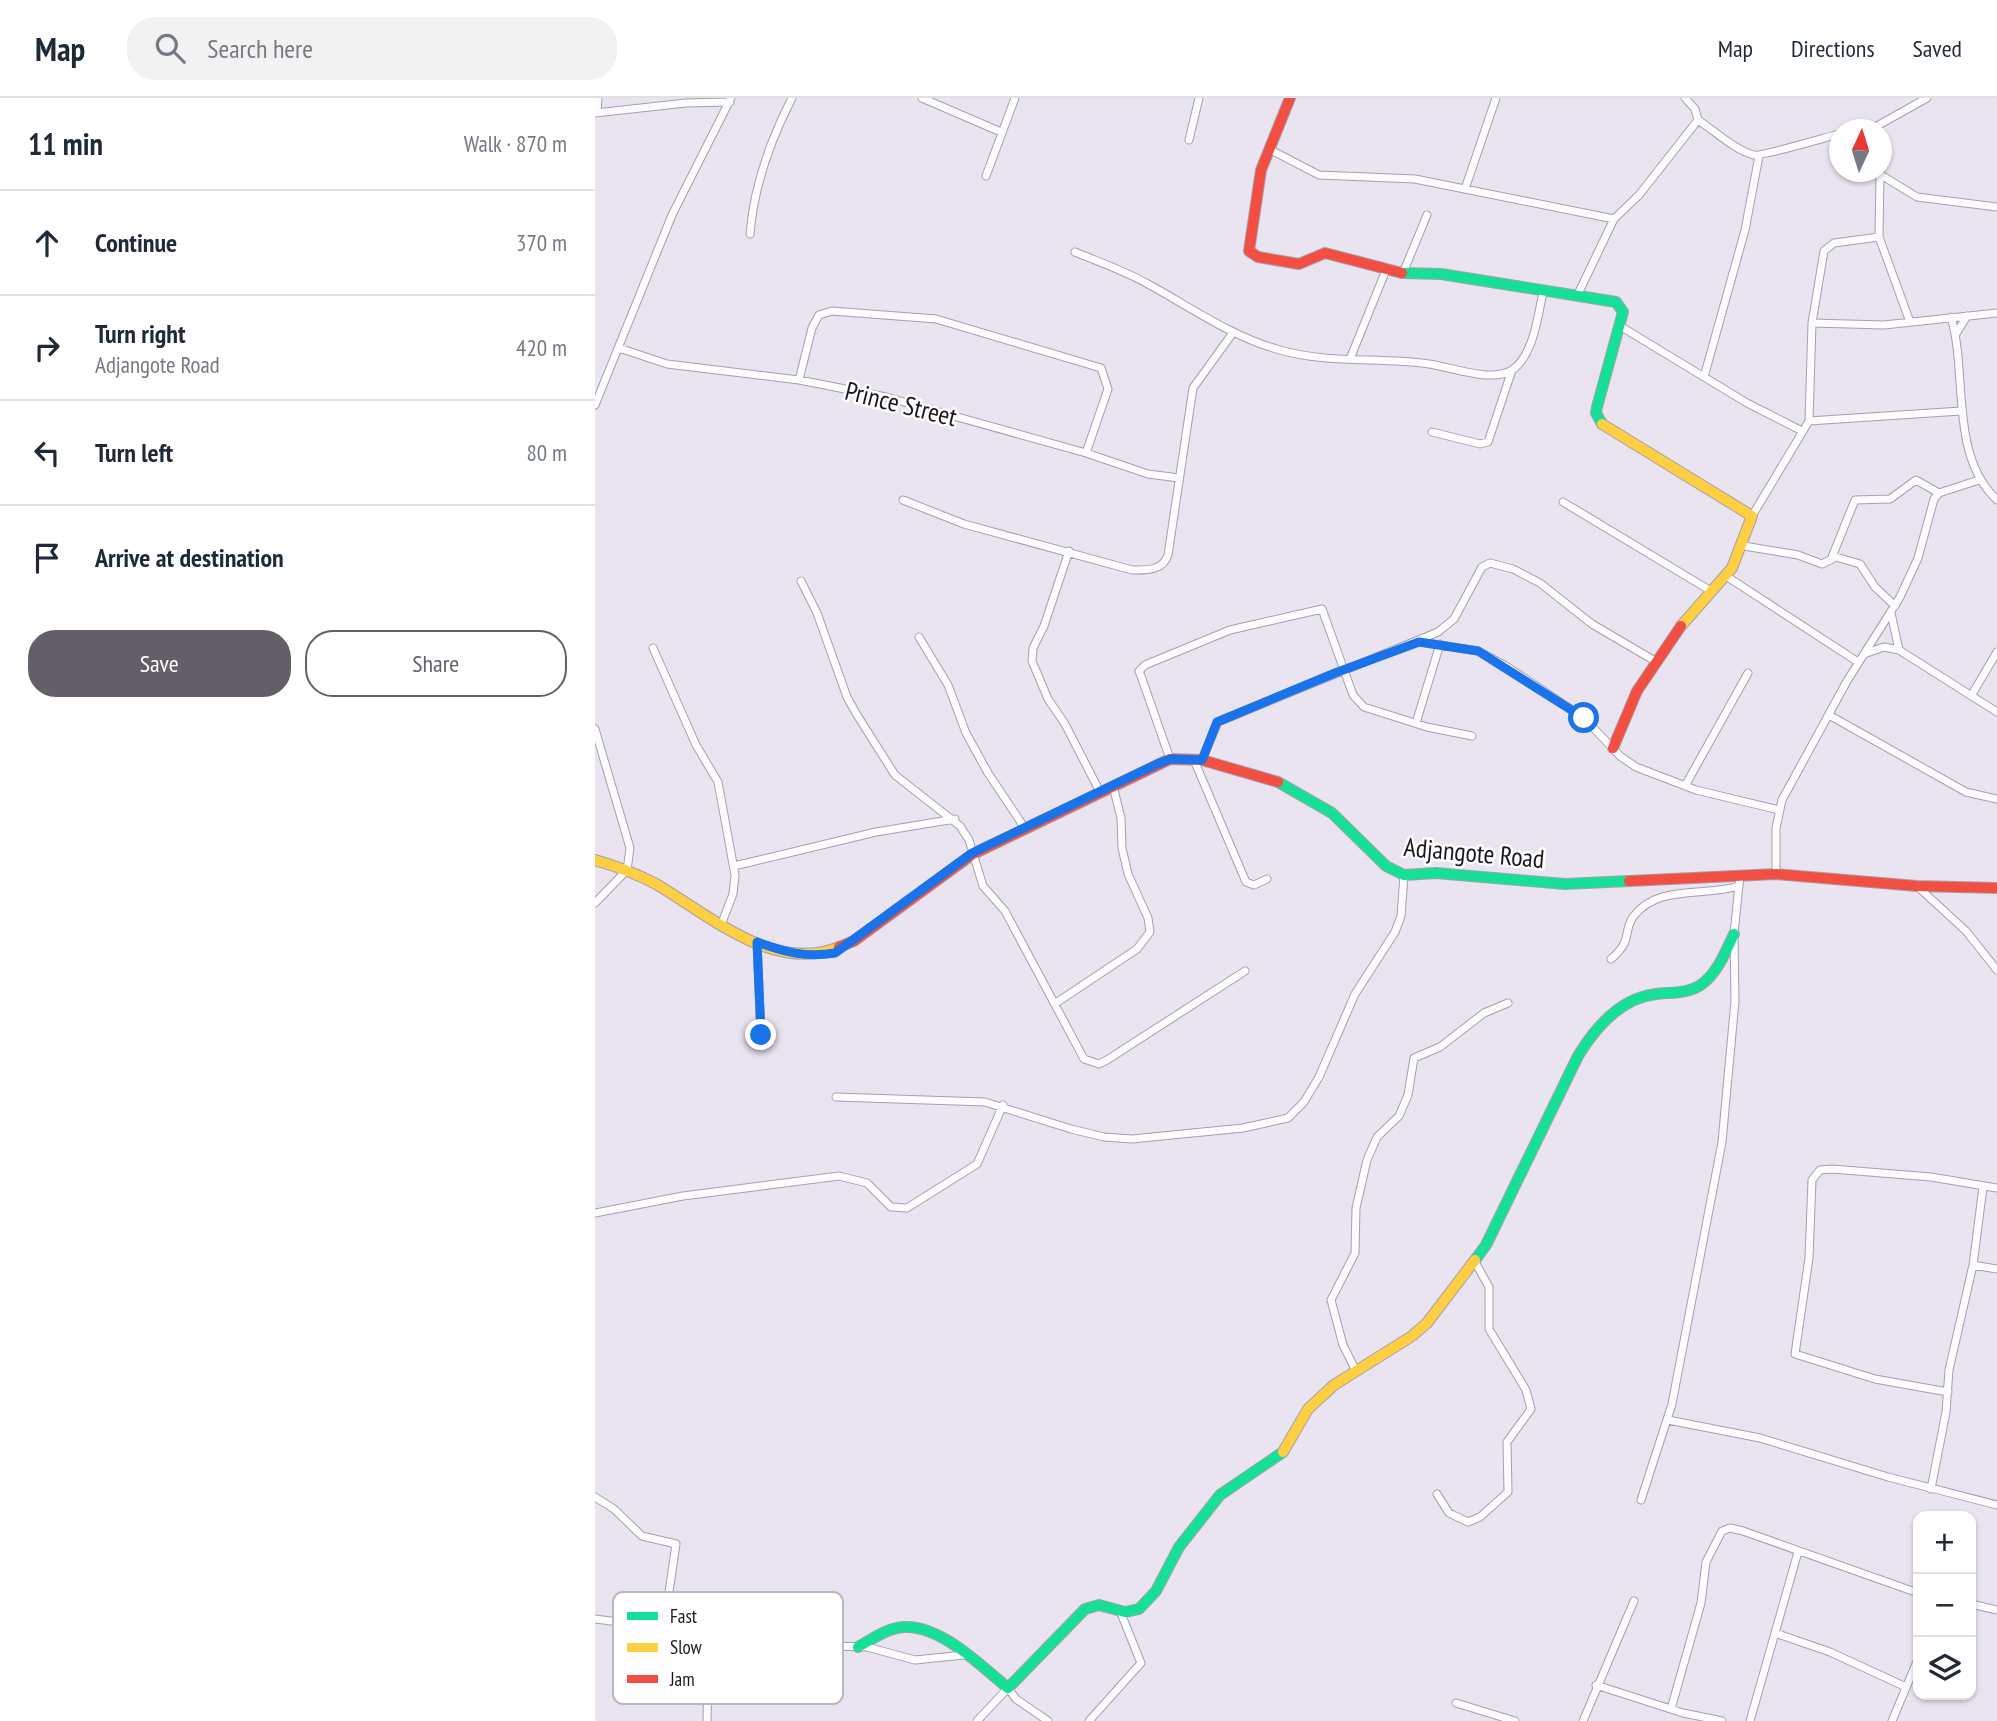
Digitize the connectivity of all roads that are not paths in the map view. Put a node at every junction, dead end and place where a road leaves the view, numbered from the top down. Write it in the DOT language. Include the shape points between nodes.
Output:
graph roads {
  1 [pos="598,98"];
  2 [pos="792,98"];
  3 [pos="922,98"];
  4 [pos="1015,98"];
  5 [pos="1199,98"];
  6 [pos="1290,98"];
  7 [pos="1496,98"];
  8 [pos="1685,98"];
  9 [pos="1927,98"];
  10 [pos="686,100"];
  11 [pos="730,100"];
  12 [pos="596,113"];
  13 [pos="1891,119"];
  14 [pos="1698,120"];
  15 [pos="1002,132"];
  16 [pos="1829,137"];
  17 [pos="1189,140"];
  18 [pos="1269,149"];
  19 [pos="1759,156"];
  20 [pos="986,176"];
  21 [pos="1892,180"];
  22 [pos="1881,182"];
  23 [pos="1465,189"];
  24 [pos="1997,207"];
  25 [pos="1427,215"];
  26 [pos="1614,219"];
  27 [pos="750,234"];
  28 [pos="1879,237"];
  29 [pos="1075,252"];
  30 [pos="1386,270"];
  31 [pos="1403,273"];
  32 [pos="1543,292"];
  33 [pos="1577,296"];
  34 [pos="1997,313"];
  35 [pos="1967,316"];
  36 [pos="1951,317"];
  37 [pos="1910,322"];
  38 [pos="1812,323"];
  39 [pos="1620,326"];
  40 [pos="1232,334"];
  41 [pos="1956,334"];
  42 [pos="619,348"];
  43 [pos="1350,359"];
  44 [pos="1512,370"];
  45 [pos="1704,377"];
  46 [pos="799,380"];
  47 [pos="595,405"];
  48 [pos="1961,411"];
  49 [pos="1809,421"];
  50 [pos="1802,431"];
  51 [pos="1432,432"];
  52 [pos="1086,453"];
  53 [pos="1179,478"];
  54 [pos="1979,480"];
  55 [pos="1939,493"];
  56 [pos="903,500"];
  57 [pos="1997,500"];
  58 [pos="1563,502"];
  59 [pos="1752,516"];
  60 [pos="1744,546"];
  61 [pos="1069,551"];
  62 [pos="1832,557"];
  63 [pos="1726,576"];
  64 [pos="800,581"];
  65 [pos="1711,591"];
  66 [pos="1893,609"];
  67 [pos="1446,628"];
  68 [pos="919,638"];
  69 [pos="1419,642"];
  70 [pos="1440,644"];
  71 [pos="1457,646"];
  72 [pos="653,648"];
  73 [pos="1899,650"];
  74 [pos="1997,652"];
  75 [pos="1864,654"];
  76 [pos="1342,656"];
  77 [pos="1655,661"];
  78 [pos="1858,662"];
  79 [pos="1345,669"];
  80 [pos="1335,673"];
  81 [pos="1748,673"];
  82 [pos="1971,696"];
  83 [pos="1997,712"];
  84 [pos="1829,715"];
  85 [pos="1416,723"];
  86 [pos="595,729"];
  87 [pos="1472,736"];
  88 [pos="1613,748"];
  89 [pos="1170,759"];
  90 [pos="1198,760"];
  91 [pos="1113,786"];
  92 [pos="1685,786"];
  93 [pos="1100,792"];
  94 [pos="1997,799"];
  95 [pos="1779,810"];
  96 [pos="955,819"];
  97 [pos="1024,827"];
  98 [pos="972,853"];
  99 [pos="595,860"];
  100 [pos="734,866"];
  101 [pos="627,870"];
  102 [pos="1776,874"];
  103 [pos="1404,875"];
  104 [pos="1266,879"];
  105 [pos="1739,880"];
  106 [pos="1917,886"];
  107 [pos="1997,888"];
  108 [pos="595,903"];
  109 [pos="721,925"];
  110 [pos="1734,934"];
  111 [pos="757,942"];
  112 [pos="1611,959"];
  113 [pos="1997,970"];
  114 [pos="1245,971"];
  115 [pos="1055,1003"];
  116 [pos="1507,1003"];
  117 [pos="761,1035"];
  118 [pos="835,1097"];
  119 [pos="1003,1105"];
  120 [pos="1983,1187"];
  121 [pos="1997,1188"];
  122 [pos="595,1213"];
  123 [pos="1475,1262"];
  124 [pos="1973,1265"];
  125 [pos="1997,1269"];
  126 [pos="1356,1371"];
  127 [pos="1948,1392"];
  128 [pos="1668,1420"];
  129 [pos="1931,1489"];
  130 [pos="1437,1494"];
  131 [pos="595,1497"];
  132 [pos="1641,1500"];
  133 [pos="1997,1505"];
  134 [pos="1798,1552"];
  135 [pos="1913,1591"];
  136 [pos="669,1592"];
  137 [pos="1634,1601"];
  138 [pos="1976,1605"];
  139 [pos="1997,1610"];
  140 [pos="1119,1611"];
  141 [pos="595,1619"];
  142 [pos="613,1621"];
  143 [pos="1775,1633"];
  144 [pos="843,1646"];
  145 [pos="858,1647"];
  146 [pos="964,1654"];
  147 [pos="1913,1671"];
  148 [pos="1596,1685"];
  149 [pos="1906,1687"];
  150 [pos="1008,1688"];
  151 [pos="1457,1703"];
  152 [pos="1671,1709"];
  153 [pos="977,1721"];
  154 [pos="1048,1721"];
  155 [pos="1089,1721"];
  156 [pos="1515,1721"];
  157 [pos="1583,1721"];
  158 [pos="1722,1721"];
  159 [pos="1750,1721"];
  160 [pos="1892,1721"];
  1 -- 12 [label="street"];
  2 -- 27 [label="street" via="770,144"];
  3 -- 15 [label="street"];
  4 -- 15 [label="street"];
  5 -- 17 [label="street"];
  6 -- 18 [label="street"];
  7 -- 23 [label="street"];
  8 -- 14 [label="street"];
  9 -- 13 [label="street"];
  10 -- 11 [label="street"];
  10 -- 12 [label="street"];
  11 -- 42 [label="street" via="673,215"];
  14 -- 19 [label="street"];
  14 -- 26 [label="street" via="1639,195"];
  15 -- 20 [label="street"];
  16 -- 19 [label="street"];
  18 -- 23 [label="street" via="1319,175 1415,179"];
  18 -- 30 [label="street" via="1261,170 1249,251 1258,257 1299,264 1325,253"];
  19 -- 45 [label="street" via="1745,230"];
  21 -- 24 [label="street" via="1917,197"];
  22 -- 28 [label="street"];
  23 -- 26 [label="street"];
  25 -- 31 [label="street"];
  26 -- 33 [label="street"];
  28 -- 37 [label="street"];
  28 -- 38 [label="street" via="1835,243 1824,251"];
  29 -- 40 [label="street" via="1137,278"];
  30 -- 31 [label="street"];
  30 -- 43 [label="street"];
  31 -- 32 [label="street" via="1453,275"];
  32 -- 33 [label="street"];
  32 -- 44 [label="street" via="1529,346"];
  33 -- 39 [label="street" via="1621,305"];
  34 -- 35 [label="street"];
  35 -- 36 [label="street"];
  35 -- 41 [label="street"];
  36 -- 37 [label="street"];
  36 -- 41 [label="street"];
  37 -- 38 [label="street"];
  38 -- 49 [label="street"];
  39 -- 45 [label="street"];
  39 -- 59 [label="street" via="1597,405 1598,419"];
  40 -- 43 [label="street" via="1282,351"];
  40 -- 53 [label="street" via="1193,388"];
  41 -- 48 [label="street"];
  42 -- 46 [label="street, Prince Street" via="667,364"];
  42 -- 47 [label="street"];
  43 -- 44 [label="street" via="1407,361 1481,373"];
  44 -- 51 [label="street" via="1488,442"];
  45 -- 50 [label="street"];
  46 -- 52 [label="street, Prince Street" via="886,397"];
  46 -- 52 [label="street" via="819,315 832,311 936,319 1101,368 1108,389"];
  48 -- 49 [label="street"];
  48 -- 54 [label="street"];
  49 -- 50 [label="street"];
  50 -- 59 [label="street"];
  52 -- 53 [label="street, Prince Street" via="1148,474"];
  53 -- 61 [label="street" via="1168,555 1159,567 1132,570"];
  54 -- 55 [label="street"];
  54 -- 57 [label="street"];
  55 -- 62 [label="street" via="1916,480 1890,499 1855,500"];
  55 -- 66 [label="street" via="1919,558"];
  56 -- 61 [label="street" via="964,524"];
  58 -- 65 [label="street"];
  59 -- 60 [label="street"];
  60 -- 62 [label="street" via="1822,564"];
  60 -- 63 [label="street"];
  61 -- 93 [label="street" via="1031,661"];
  62 -- 66 [label="street" via="1860,564"];
  63 -- 65 [label="street"];
  63 -- 78 [label="street"];
  64 -- 96 [label="street" via="817,613 847,696 888,765 903,782"];
  65 -- 77 [label="street"];
  66 -- 73 [label="street"];
  66 -- 75 [label="street"];
  67 -- 69 [label="street"];
  67 -- 71 [label="street"];
  67 -- 77 [label="street" via="1482,566 1499,564 1540,583 1592,624"];
  68 -- 97 [label="street" via="948,685 988,774"];
  69 -- 70 [label="street"];
  69 -- 79 [label="street"];
  70 -- 71 [label="street"];
  70 -- 85 [label="street"];
  71 -- 88 [label="street" via="1506,666 1584,718"];
  72 -- 100 [label="street" via="696,745 718,782"];
  73 -- 75 [label="street" via="1884,647"];
  73 -- 82 [label="street"];
  74 -- 82 [label="street"];
  75 -- 78 [label="street"];
  76 -- 79 [label="street"];
  76 -- 80 [label="street"];
  76 -- 89 [label="street" via="1322,609 1230,630 1145,665 1140,676"];
  77 -- 88 [label="street" via="1619,724"];
  78 -- 84 [label="street"];
  79 -- 80 [label="street"];
  79 -- 85 [label="street" via="1353,695 1364,707"];
  80 -- 90 [label="street" via="1217,722"];
  81 -- 92 [label="street"];
  82 -- 83 [label="street"];
  84 -- 94 [label="street" via="1966,792"];
  84 -- 95 [label="street"];
  85 -- 87 [label="street"];
  86 -- 101 [label="street" via="630,848"];
  88 -- 92 [label="street" via="1636,767"];
  89 -- 90 [label="street, Adjangote Road"];
  89 -- 91 [label="street, Adjangote Road"];
  90 -- 103 [label="street, Adjangote Road" via="1282,783 1309,796 1386,866"];
  90 -- 104 [label="street" via="1246,882 1254,885"];
  91 -- 93 [label="street, Adjangote Road"];
  91 -- 115 [label="street" via="1128,874 1150,932 1137,949"];
  92 -- 95 [label="street"];
  93 -- 97 [label="street, Adjangote Road"];
  95 -- 102 [label="street"];
  96 -- 98 [label="street"];
  96 -- 100 [label="street" via="876,832"];
  97 -- 98 [label="street, Adjangote Road"];
  98 -- 111 [label="street, Adjangote Road" via="835,953 792,954"];
  98 -- 115 [label="street" via="983,887 1005,911"];
  99 -- 101 [label="street, Adjangote Road"];
  100 -- 109 [label="street" via="733,894"];
  101 -- 108 [label="street"];
  101 -- 109 [label="street, Adjangote Road"];
  102 -- 105 [label="street, Adjangote Road"];
  102 -- 106 [label="street, Adjangote Road"];
  103 -- 105 [label="street, Adjangote Road" via="1436,873 1565,884"];
  103 -- 119 [label="street" via="1395,932 1355,994 1319,1077 1288,1118 1243,1128 1132,1139 1071,1129"];
  105 -- 110 [label="street"];
  105 -- 112 [label="street" via="1710,894 1652,899 1633,917 1628,940"];
  106 -- 107 [label="street, Adjangote Road"];
  106 -- 113 [label="street" via="1966,931"];
  109 -- 111 [label="street, Adjangote Road"];
  110 -- 123 [label="street" via="1701,985 1637,999 1593,1033"];
  110 -- 128 [label="street" via="1734,1001 1722,1142"];
  111 -- 117 [label="street"];
  114 -- 115 [label="street" via="1099,1063 1084,1059"];
  116 -- 126 [label="street" via="1484,1013 1440,1047 1414,1058 1408,1096 1399,1116 1377,1137 1367,1160 1356,1208 1355,1253 1331,1300 1343,1345"];
  118 -- 119 [label="street" via="931,1098"];
  119 -- 122 [label="street" via="977,1164 907,1208 891,1207 867,1183 839,1176 683,1196"];
  120 -- 121 [label="street"];
  120 -- 124 [label="street"];
  120 -- 127 [label="street" via="1931,1177 1832,1169 1821,1170 1812,1180 1809,1258 1795,1354 1875,1379"];
  123 -- 126 [label="street" via="1427,1323"];
  123 -- 130 [label="street" via="1489,1287 1489,1329 1526,1390 1531,1409 1507,1442 1510,1485 1504,1497 1468,1522 1449,1513"];
  124 -- 125 [label="street"];
  124 -- 127 [label="street"];
  126 -- 140 [label="street" via="1308,1409 1285,1451 1220,1494 1179,1547 1149,1601 1132,1612"];
  127 -- 129 [label="street"];
  128 -- 129 [label="street" via="1760,1438"];
  128 -- 132 [label="street"];
  129 -- 133 [label="street"];
  131 -- 136 [label="street" via="642,1536 675,1544"];
  134 -- 135 [label="street"];
  134 -- 143 [label="street"];
  134 -- 152 [label="street" via="1743,1531 1723,1531 1706,1562 1701,1603"];
  137 -- 148 [label="street"];
  138 -- 139 [label="street"];
  140 -- 150 [label="street" via="1093,1606 1077,1614"];
  140 -- 155 [label="street" via="1141,1663"];
  141 -- 142 [label="street"];
  143 -- 149 [label="street" via="1830,1651"];
  143 -- 159 [label="street"];
  144 -- 145 [label="street"];
  145 -- 146 [label="street" via="883,1649 915,1660"];
  145 -- 146 [label="street" via="882,1633 907,1627 927,1632"];
  146 -- 150 [label="street"];
  147 -- 149 [label="street"];
  148 -- 152 [label="street"];
  148 -- 157 [label="street"];
  149 -- 160 [label="street"];
  150 -- 153 [label="street"];
  150 -- 154 [label="street"];
  151 -- 156 [label="street"];
  152 -- 158 [label="street"];
}
